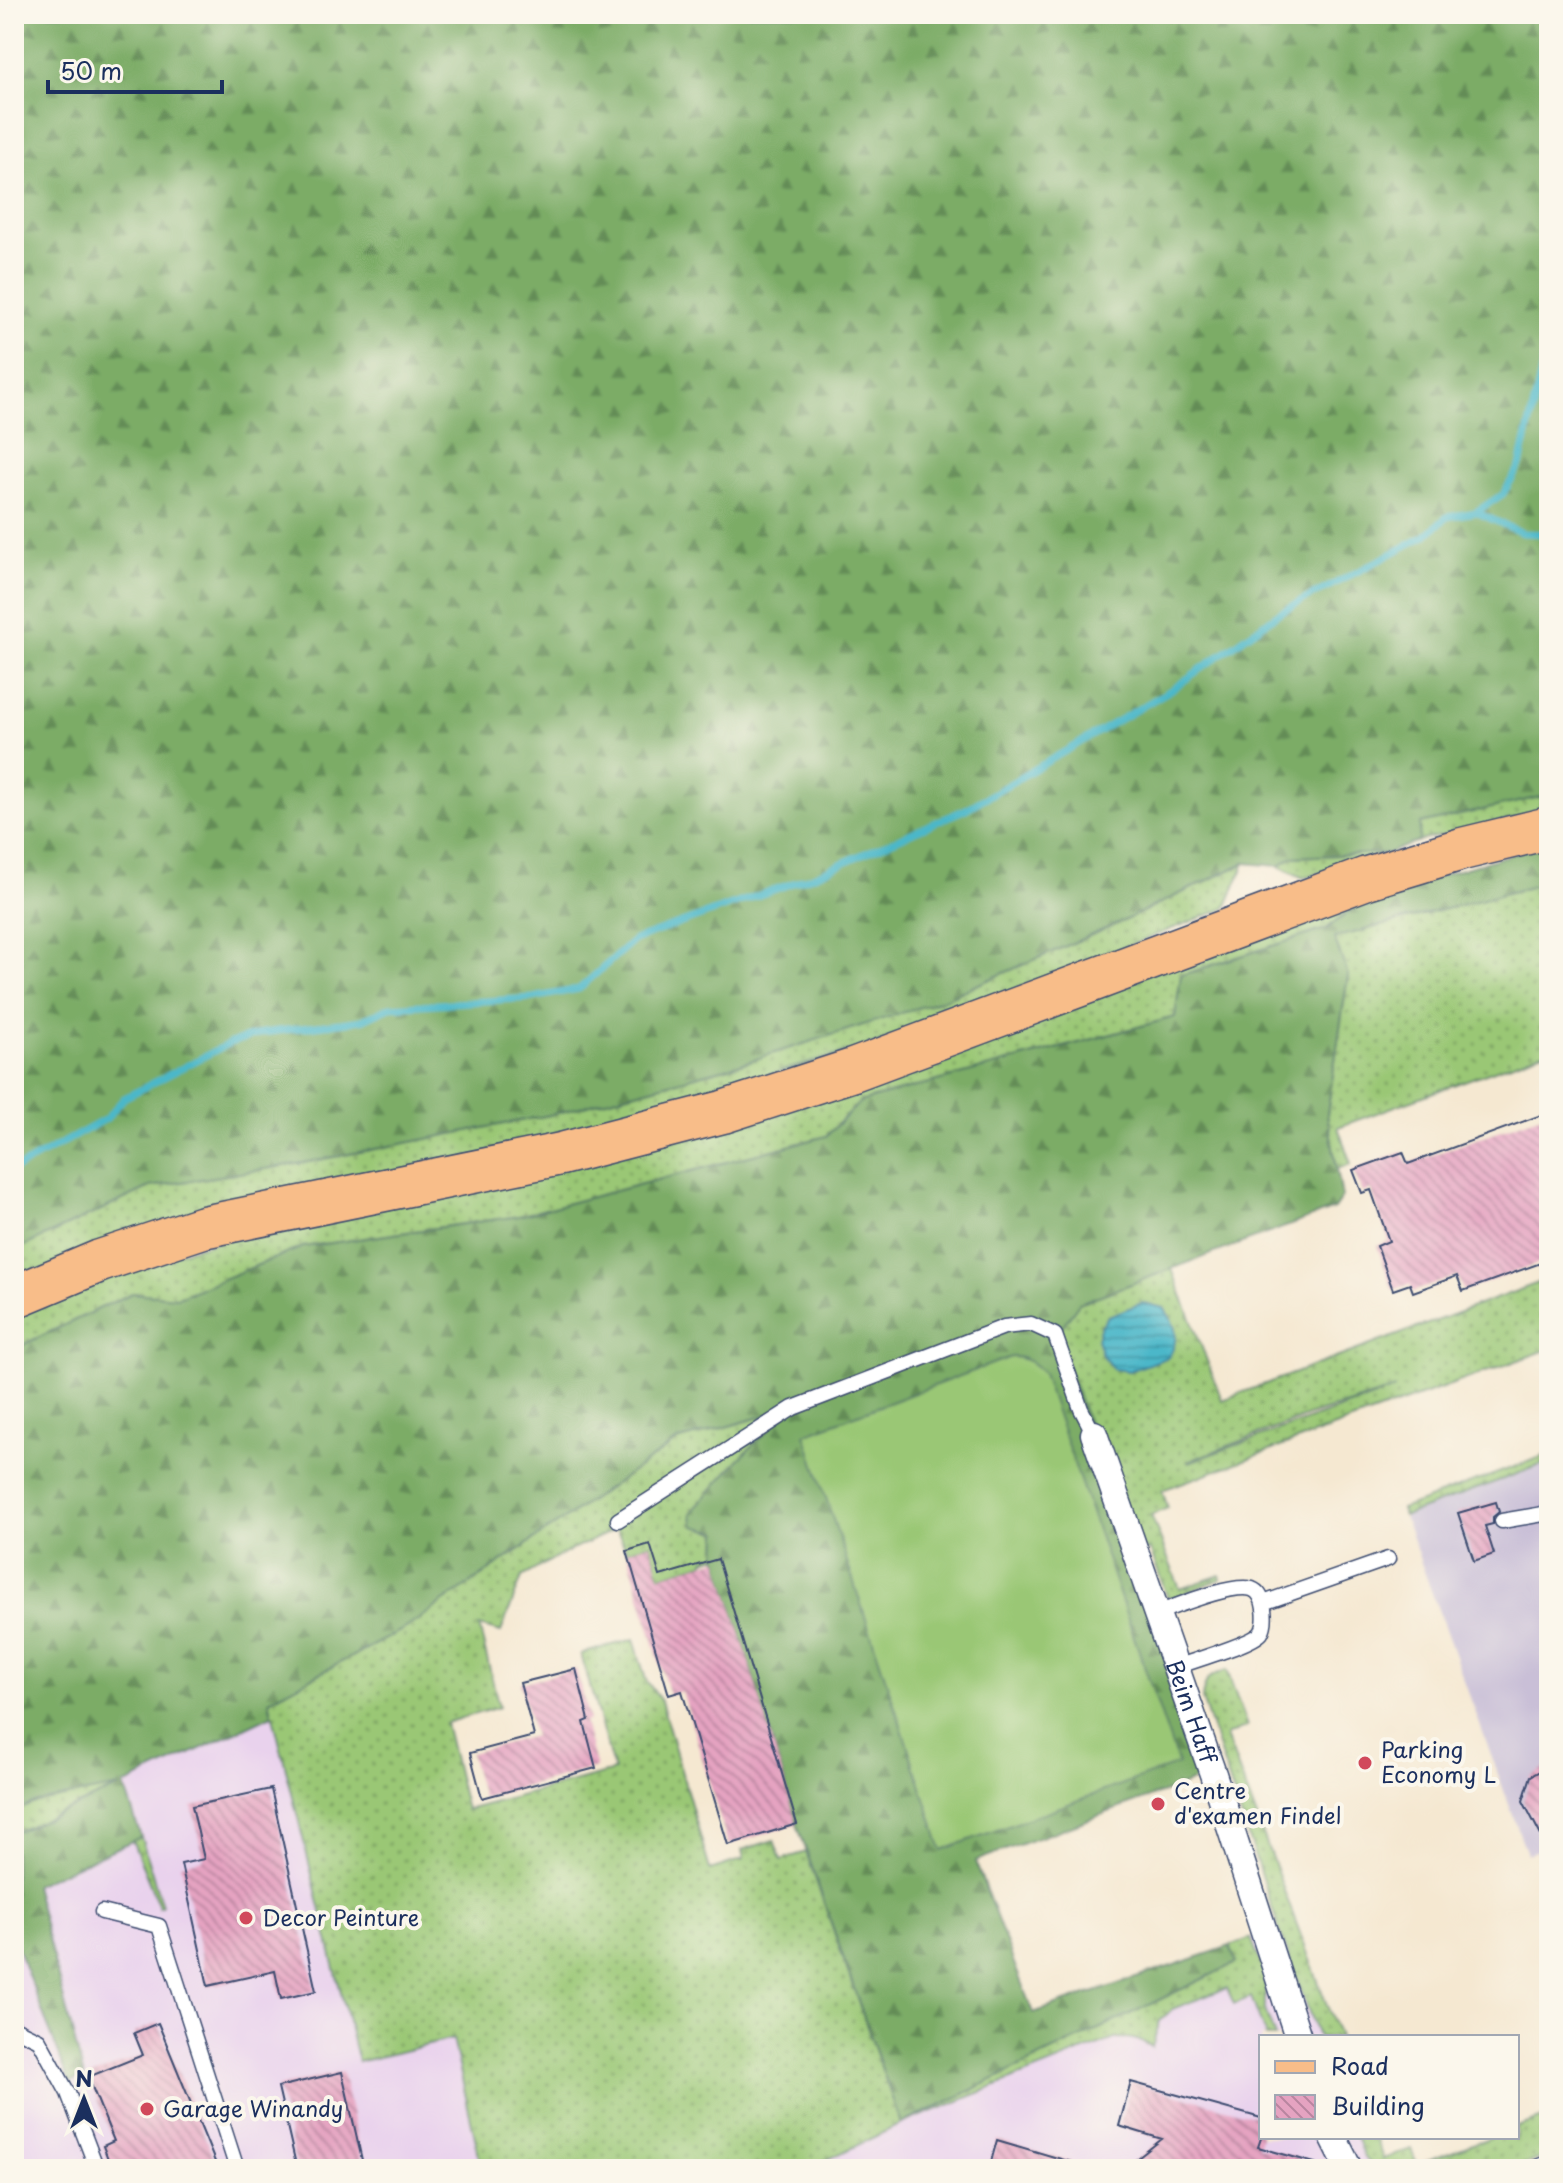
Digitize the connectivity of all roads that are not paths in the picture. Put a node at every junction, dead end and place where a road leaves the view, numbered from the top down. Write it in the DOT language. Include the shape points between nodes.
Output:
graph roads {
  1 [pos="1549,828"];
  2 [pos="14,1297"];
  3 [pos="1094,1434"];
  4 [pos="1549,1513"];
  5 [pos="618,1520"];
  6 [pos="1502,1521"];
  7 [pos="1388,1559"];
  8 [pos="1263,1603"];
  9 [pos="1157,1613"];
  10 [pos="1176,1667"];
  11 [pos="102,1912"];
  12 [pos="14,2028"];
  13 [pos="1297,2035"];
  14 [pos="1334,2139"];
  15 [pos="1549,2162"];
  16 [pos="97,2169"];
  17 [pos="237,2169"];
  18 [pos="1349,2169"];
  19 [pos="1532,2169"];
  1 -- 2 [label="main road" via="1367,878 853,1070 723,1112 561,1154 203,1227"];
  3 -- 5 [label="lane" via="1055,1335 1031,1324 1004,1327 793,1408"];
  3 -- 9 [label="street, Beim Haff"];
  4 -- 6 [label="lane"];
  7 -- 8 [label="lane"];
  8 -- 9 [label="lane" via="1251,1589 1236,1589"];
  8 -- 10 [label="lane" via="1265,1620 1251,1640"];
  9 -- 10 [label="street, Beim Haff"];
  10 -- 13 [label="street, Beim Haff"];
  11 -- 17 [label="lane" via="159,1926"];
  12 -- 16 [label="lane" via="39,2040 68,2093"];
  14 -- 18 [label="street"];
  15 -- 19 [label="lane"];
}
